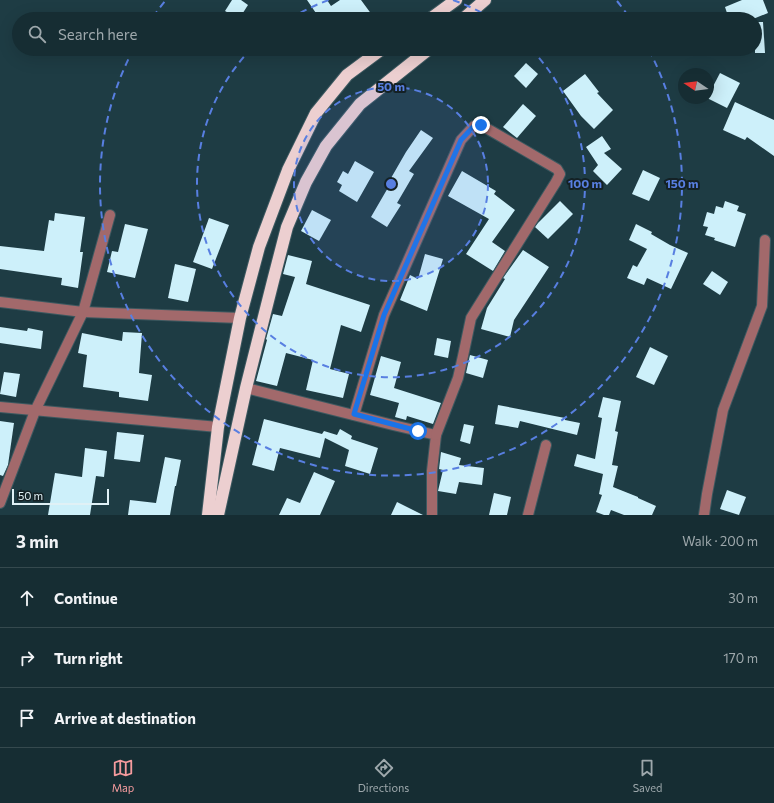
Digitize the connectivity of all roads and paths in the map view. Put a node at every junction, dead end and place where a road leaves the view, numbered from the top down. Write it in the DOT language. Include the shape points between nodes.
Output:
graph roads {
  1 [pos="456,0"];
  2 [pos="486,0"];
  3 [pos="440,12"];
  4 [pos="471,12"];
  5 [pos="373,56"];
  6 [pos="420,56"];
  7 [pos="110,215"];
  8 [pos="765,240"];
  9 [pos="0,302"];
  10 [pos="83,312"];
  11 [pos="240,318"];
  12 [pos="246,388"];
  13 [pos="0,407"];
  14 [pos="35,411"];
  15 [pos="354,414"];
  16 [pos="218,427"];
  17 [pos="436,435"];
  18 [pos="546,445"];
  19 [pos="0,502"];
  20 [pos="208,515"];
  21 [pos="218,515"];
  22 [pos="432,515"];
  23 [pos="528,515"];
  24 [pos="704,515"];
  1 -- 3 [label="highway"];
  2 -- 4 [label="highway"];
  5 -- 11 [label="highway" via="347,75 316,113 288,170 259,247"];
  6 -- 12 [label="highway" via="360,104 326,146 306,182 287,227"];
  7 -- 10 [label="street"];
  8 -- 24 [label="street" via="762,306 723,410"];
  9 -- 10 [label="street"];
  10 -- 11 [label="street"];
  10 -- 14 [label="street"];
  11 -- 16 [label="highway"];
  12 -- 15 [label="street"];
  12 -- 21 [label="highway"];
  13 -- 14 [label="street"];
  14 -- 16 [label="street"];
  14 -- 19 [label="street"];
  15 -- 17 [label="street"];
  15 -- 17 [label="street" via="384,315 403,271 461,140 474,126 481,125 557,169 560,174 471,318 458,378"];
  16 -- 20 [label="highway"];
  17 -- 22 [label="street" via="432,471"];
  18 -- 23 [label="street"];
}
